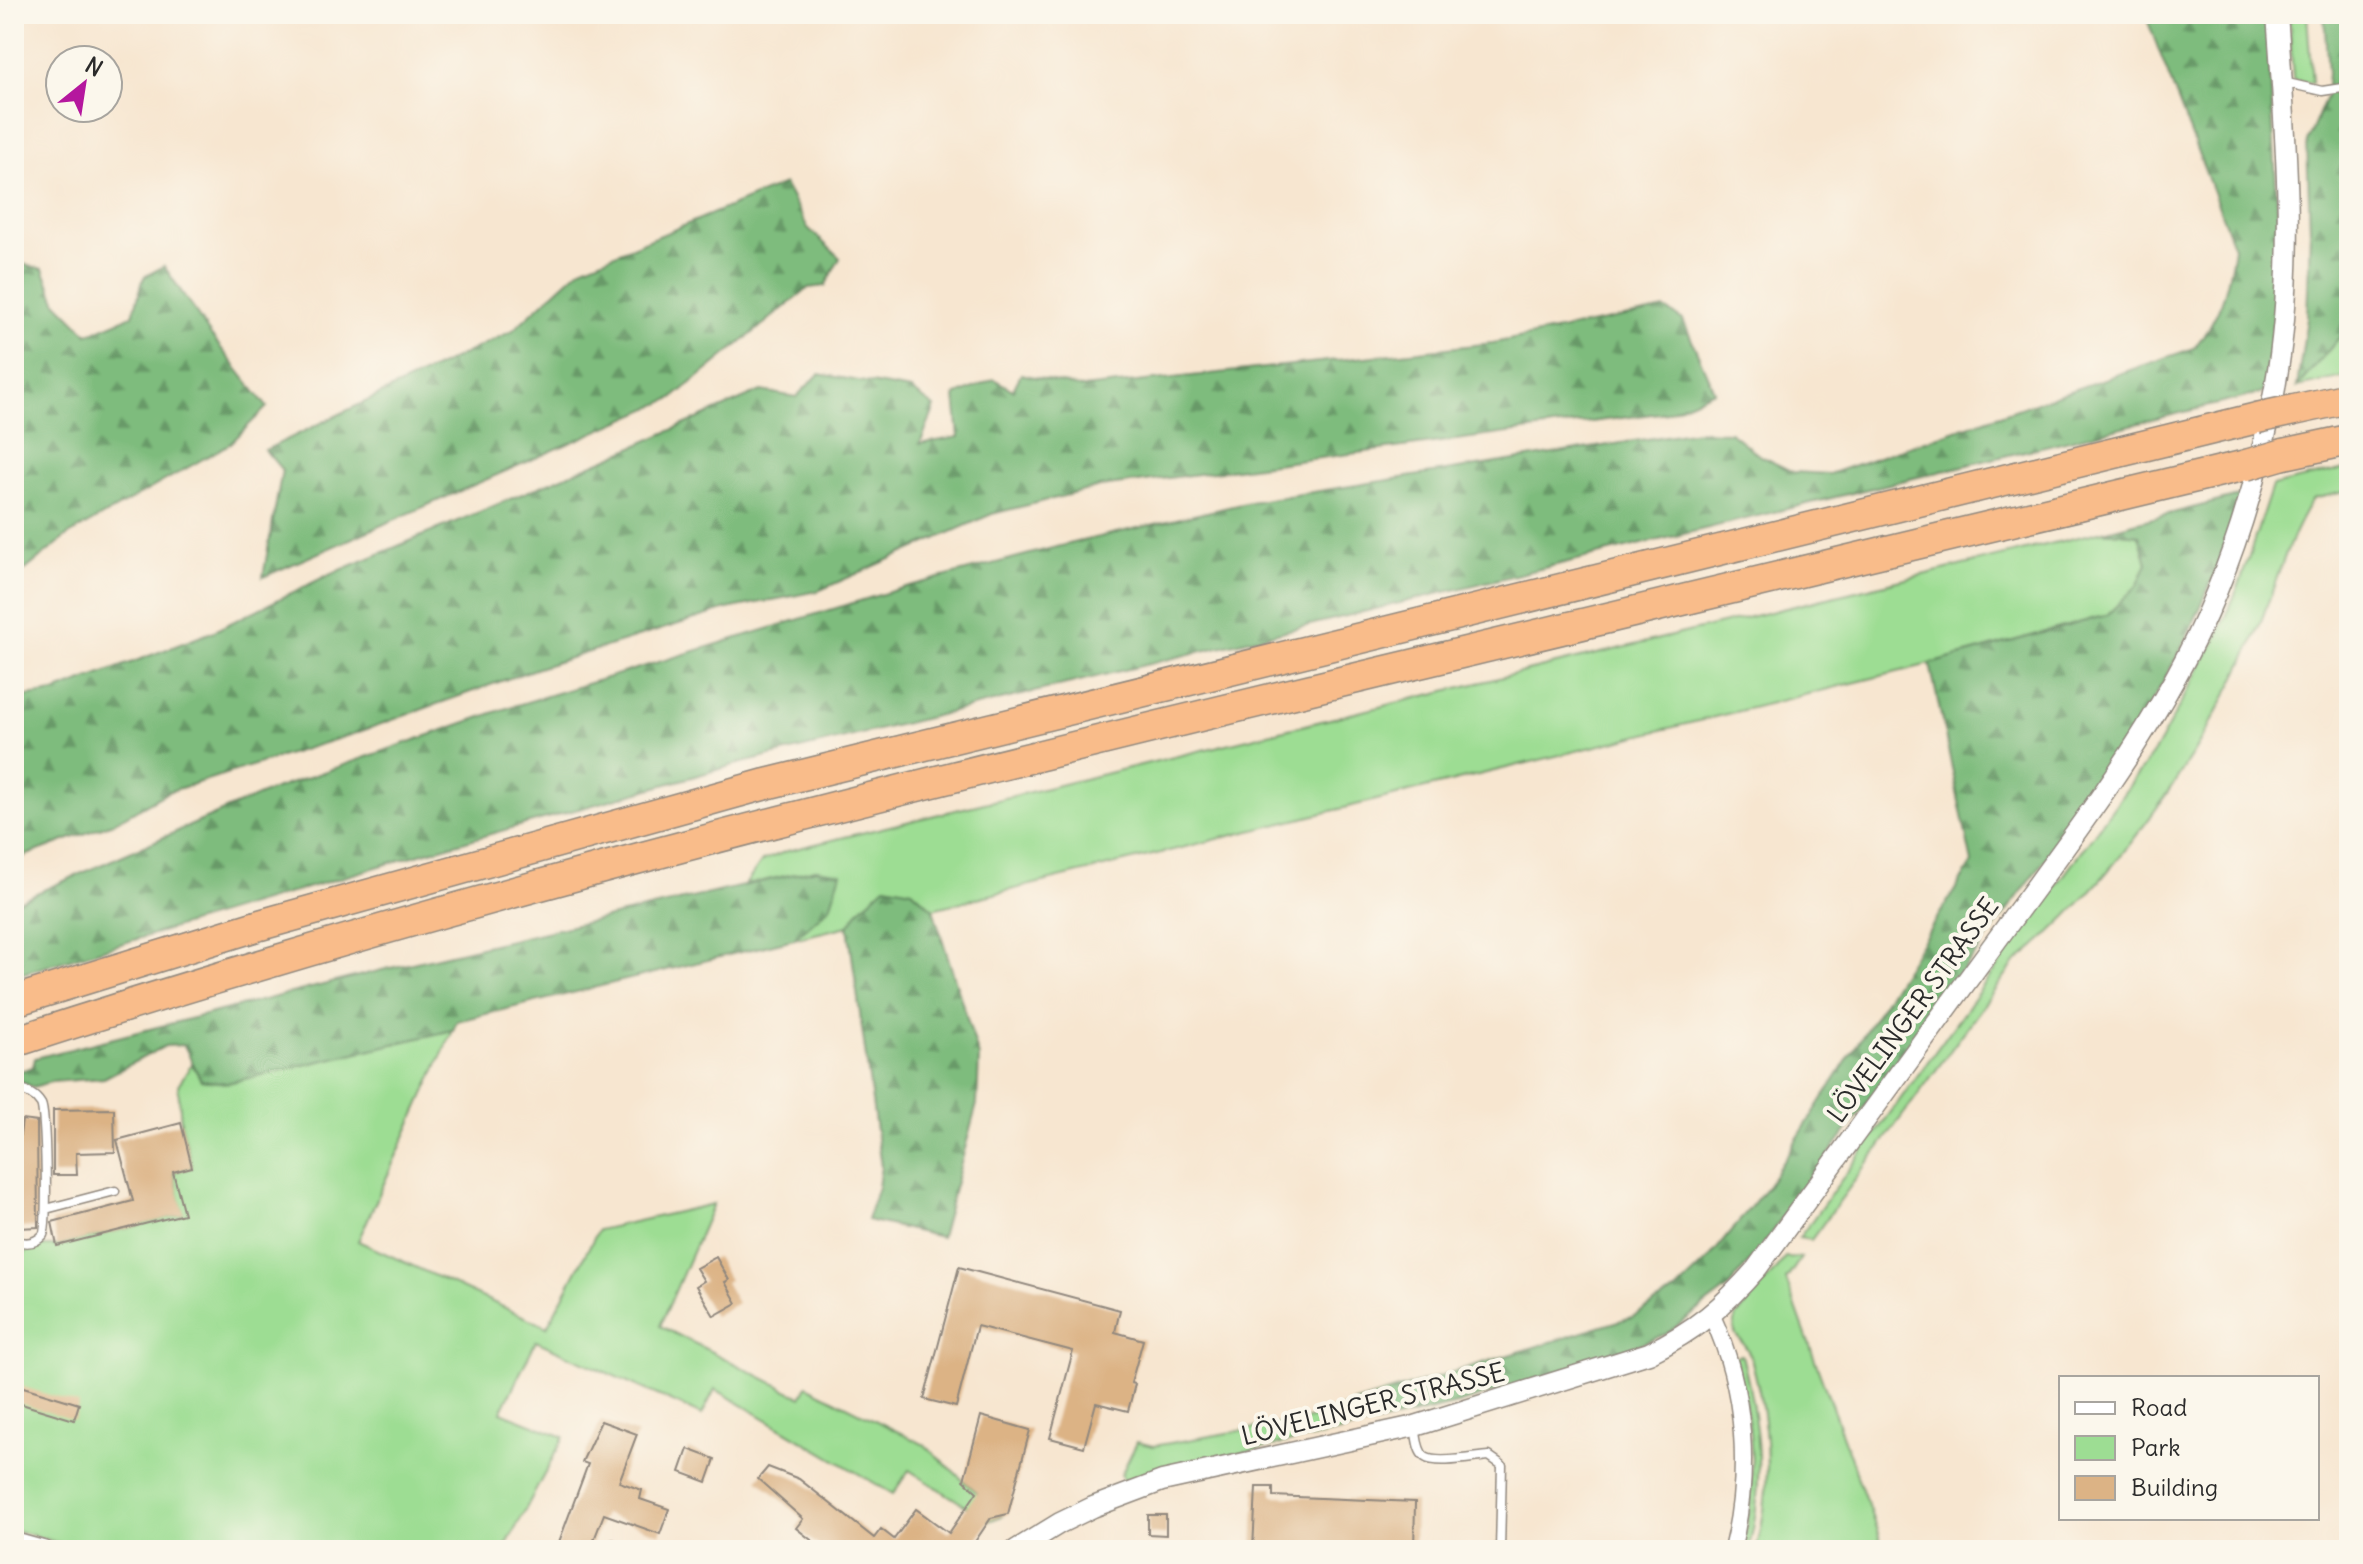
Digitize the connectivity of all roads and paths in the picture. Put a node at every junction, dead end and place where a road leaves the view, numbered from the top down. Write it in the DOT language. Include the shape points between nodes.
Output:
graph roads {
  1 [pos="2277,14"];
  2 [pos="2282,82"];
  3 [pos="2349,87"];
  4 [pos="2349,398"];
  5 [pos="2349,440"];
  6 [pos="14,1001"];
  7 [pos="14,1042"];
  8 [pos="14,1089"];
  9 [pos="115,1191"];
  10 [pos="46,1209"];
  11 [pos="14,1240"];
  12 [pos="1712,1316"];
  13 [pos="1415,1426"];
  14 [pos="14,1541"];
  15 [pos="46,1550"];
  16 [pos="612,1550"];
  17 [pos="619,1550"];
  18 [pos="1016,1550"];
  19 [pos="1500,1550"];
  20 [pos="1732,1550"];
  1 -- 2 [label="street, LÖVELINGER STRASSE"];
  2 -- 3 [label="lane" via="2322,91"];
  2 -- 12 [label="street, LÖVELINGER STRASSE" via="2289,238 2275,389 2245,514 2205,619 2142,735 2077,830 1757,1268"];
  4 -- 6 [label="highway, bridge" via="781,780 275,921"];
  5 -- 7 [label="highway, bridge" via="782,820 362,936"];
  8 -- 10 [label="lane" via="31,1094 42,1106"];
  9 -- 10 [label="lane"];
  10 -- 11 [label="lane" via="46,1229 40,1238 31,1243"];
  12 -- 13 [label="street, LÖVELINGER STRASSE" via="1649,1353"];
  12 -- 20 [label="street" via="1736,1390 1742,1431 1743,1484"];
  13 -- 18 [label="street, LÖVELINGER STRASSE" via="1162,1481 1093,1507"];
  13 -- 19 [label="lane" via="1424,1456 1435,1461 1489,1456 1502,1465"];
  14 -- 15 [label="street"];
  16 -- 17 [label="street"];
}
